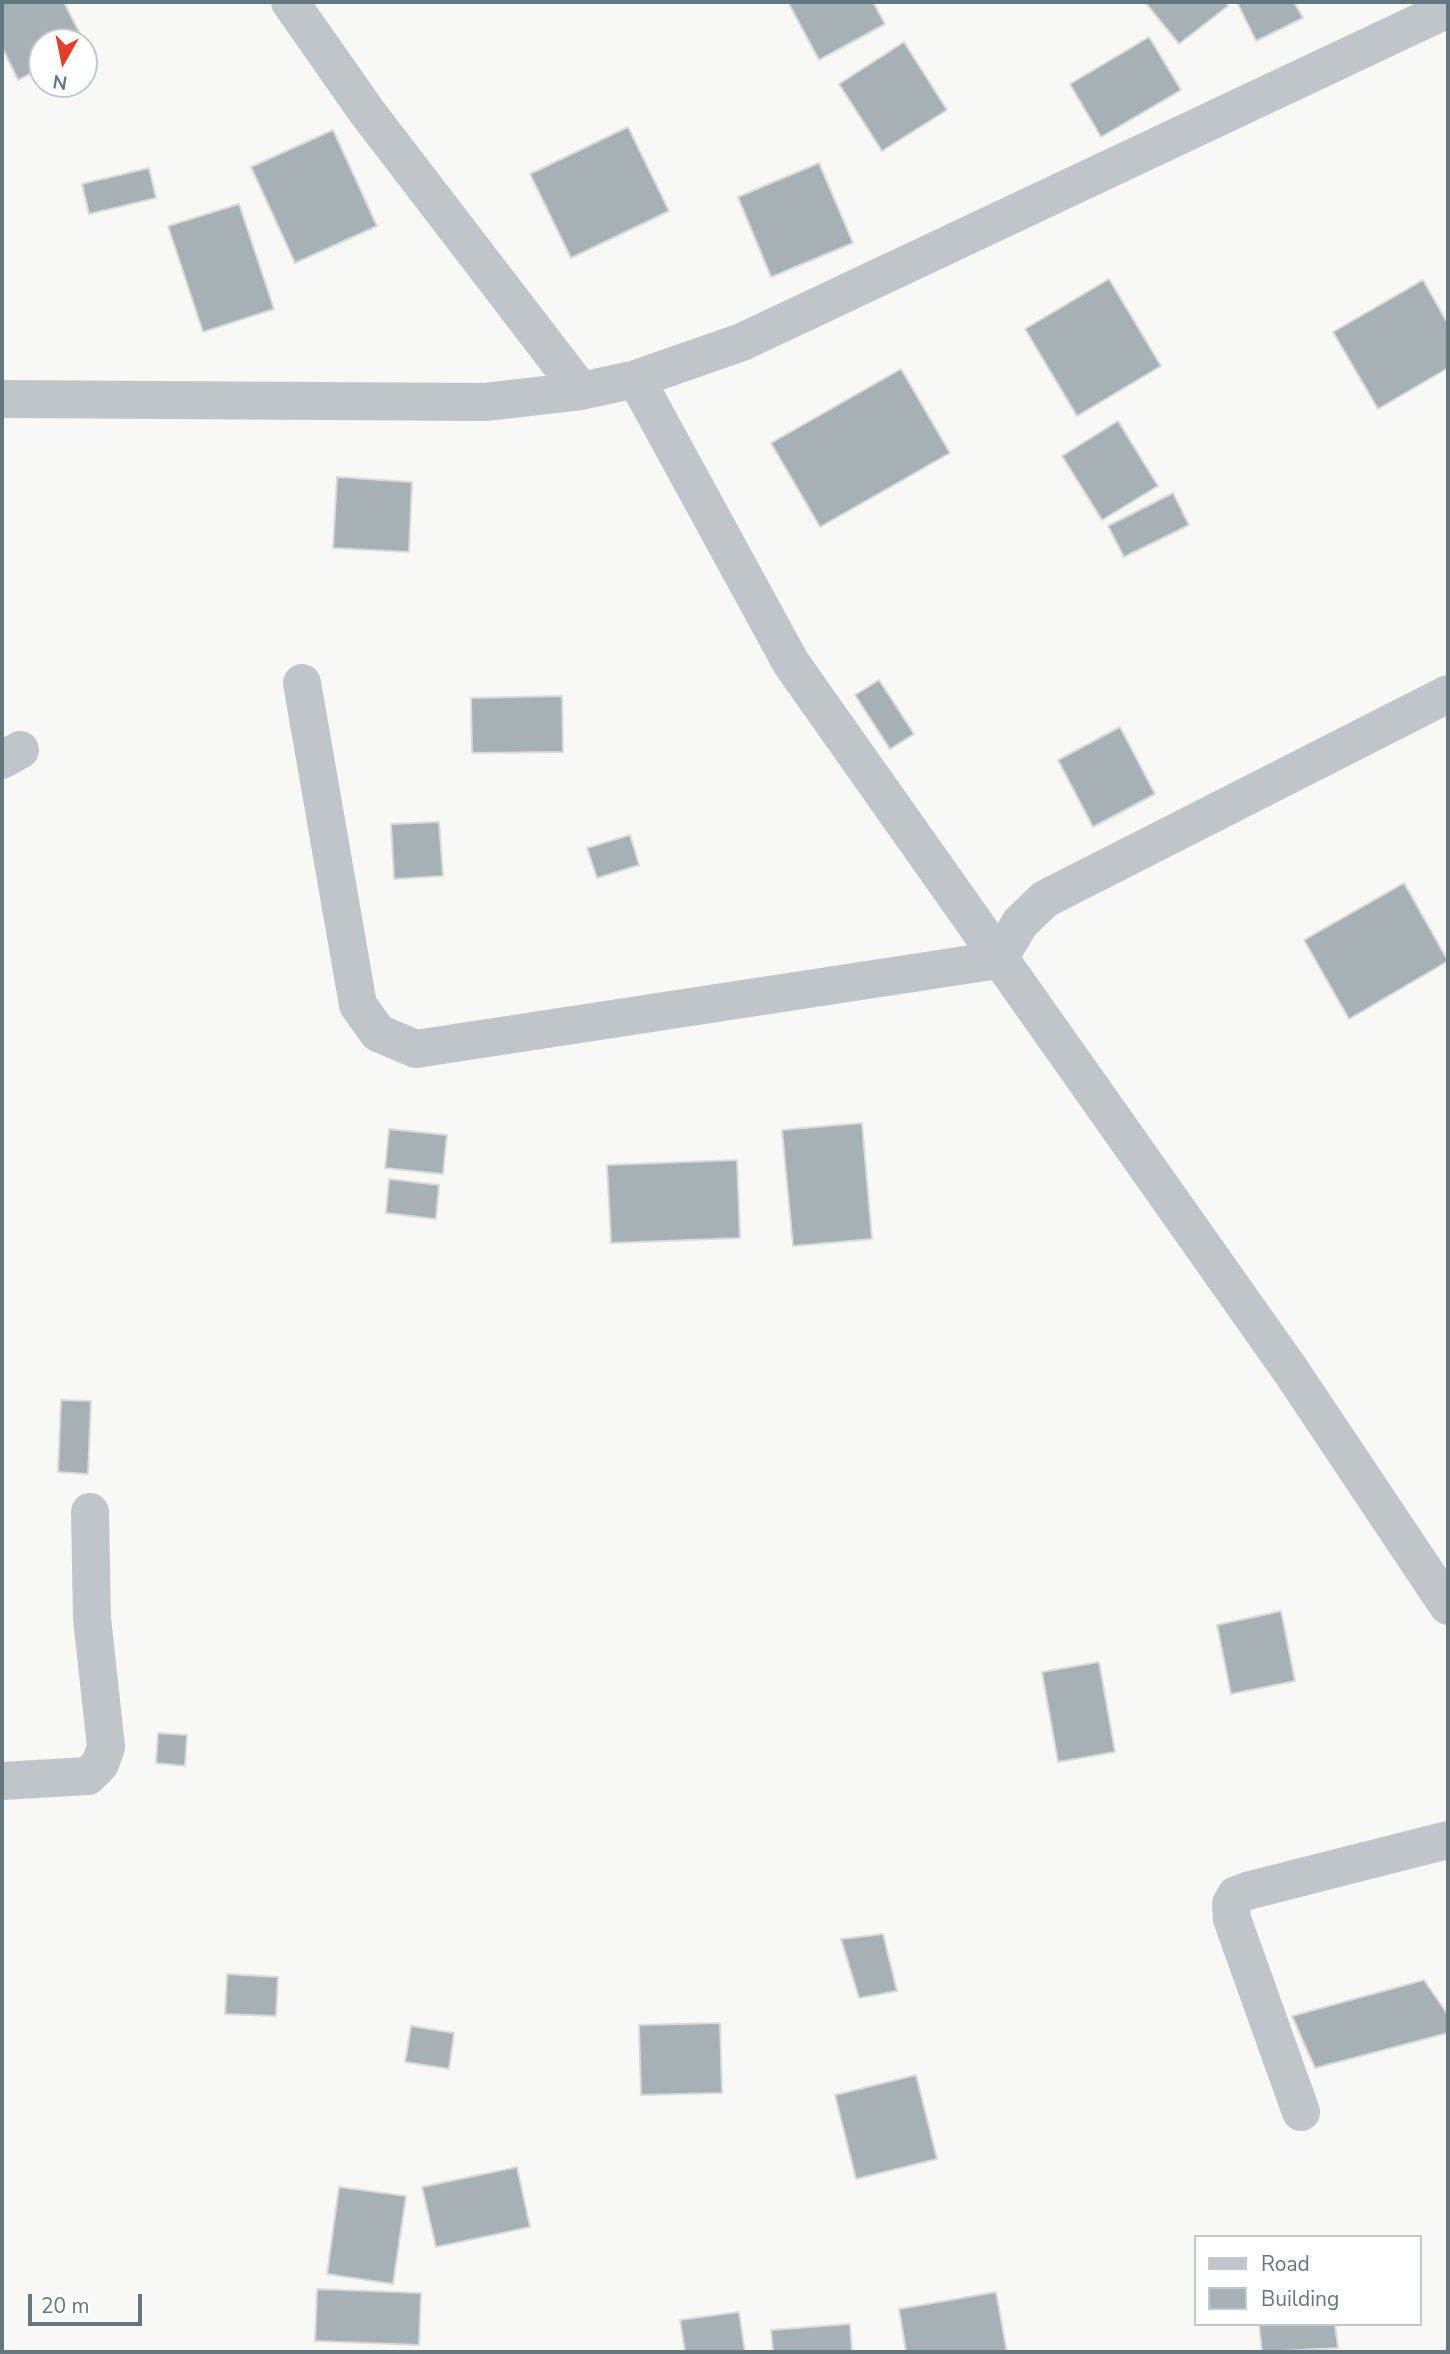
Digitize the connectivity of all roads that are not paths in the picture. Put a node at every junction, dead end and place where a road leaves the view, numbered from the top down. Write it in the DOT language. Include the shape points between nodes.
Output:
graph roads {
  1 [pos="289,2"];
  2 [pos="1448,9"];
  3 [pos="636,379"];
  4 [pos="581,391"];
  5 [pos="2,399"];
  6 [pos="302,683"];
  7 [pos="1448,694"];
  8 [pos="998,960"];
  9 [pos="90,1512"];
  10 [pos="1448,1606"];
  11 [pos="2,1781"];
  12 [pos="1448,1839"];
  13 [pos="1301,2112"];
  1 -- 4 [label="street" via="367,112"];
  2 -- 3 [label="street" via="742,342"];
  3 -- 4 [label="street"];
  3 -- 8 [label="street" via="791,663"];
  4 -- 5 [label="street" via="485,402"];
  6 -- 8 [label="street" via="358,1006 378,1034 416,1049"];
  7 -- 8 [label="street" via="1045,899 1020,923"];
  8 -- 10 [label="street" via="1291,1371"];
  9 -- 11 [label="street" via="92,1618 106,1747 100,1764 88,1776"];
  12 -- 13 [label="street" via="1247,1891 1236,1895 1231,1904 1232,1919"];
}
